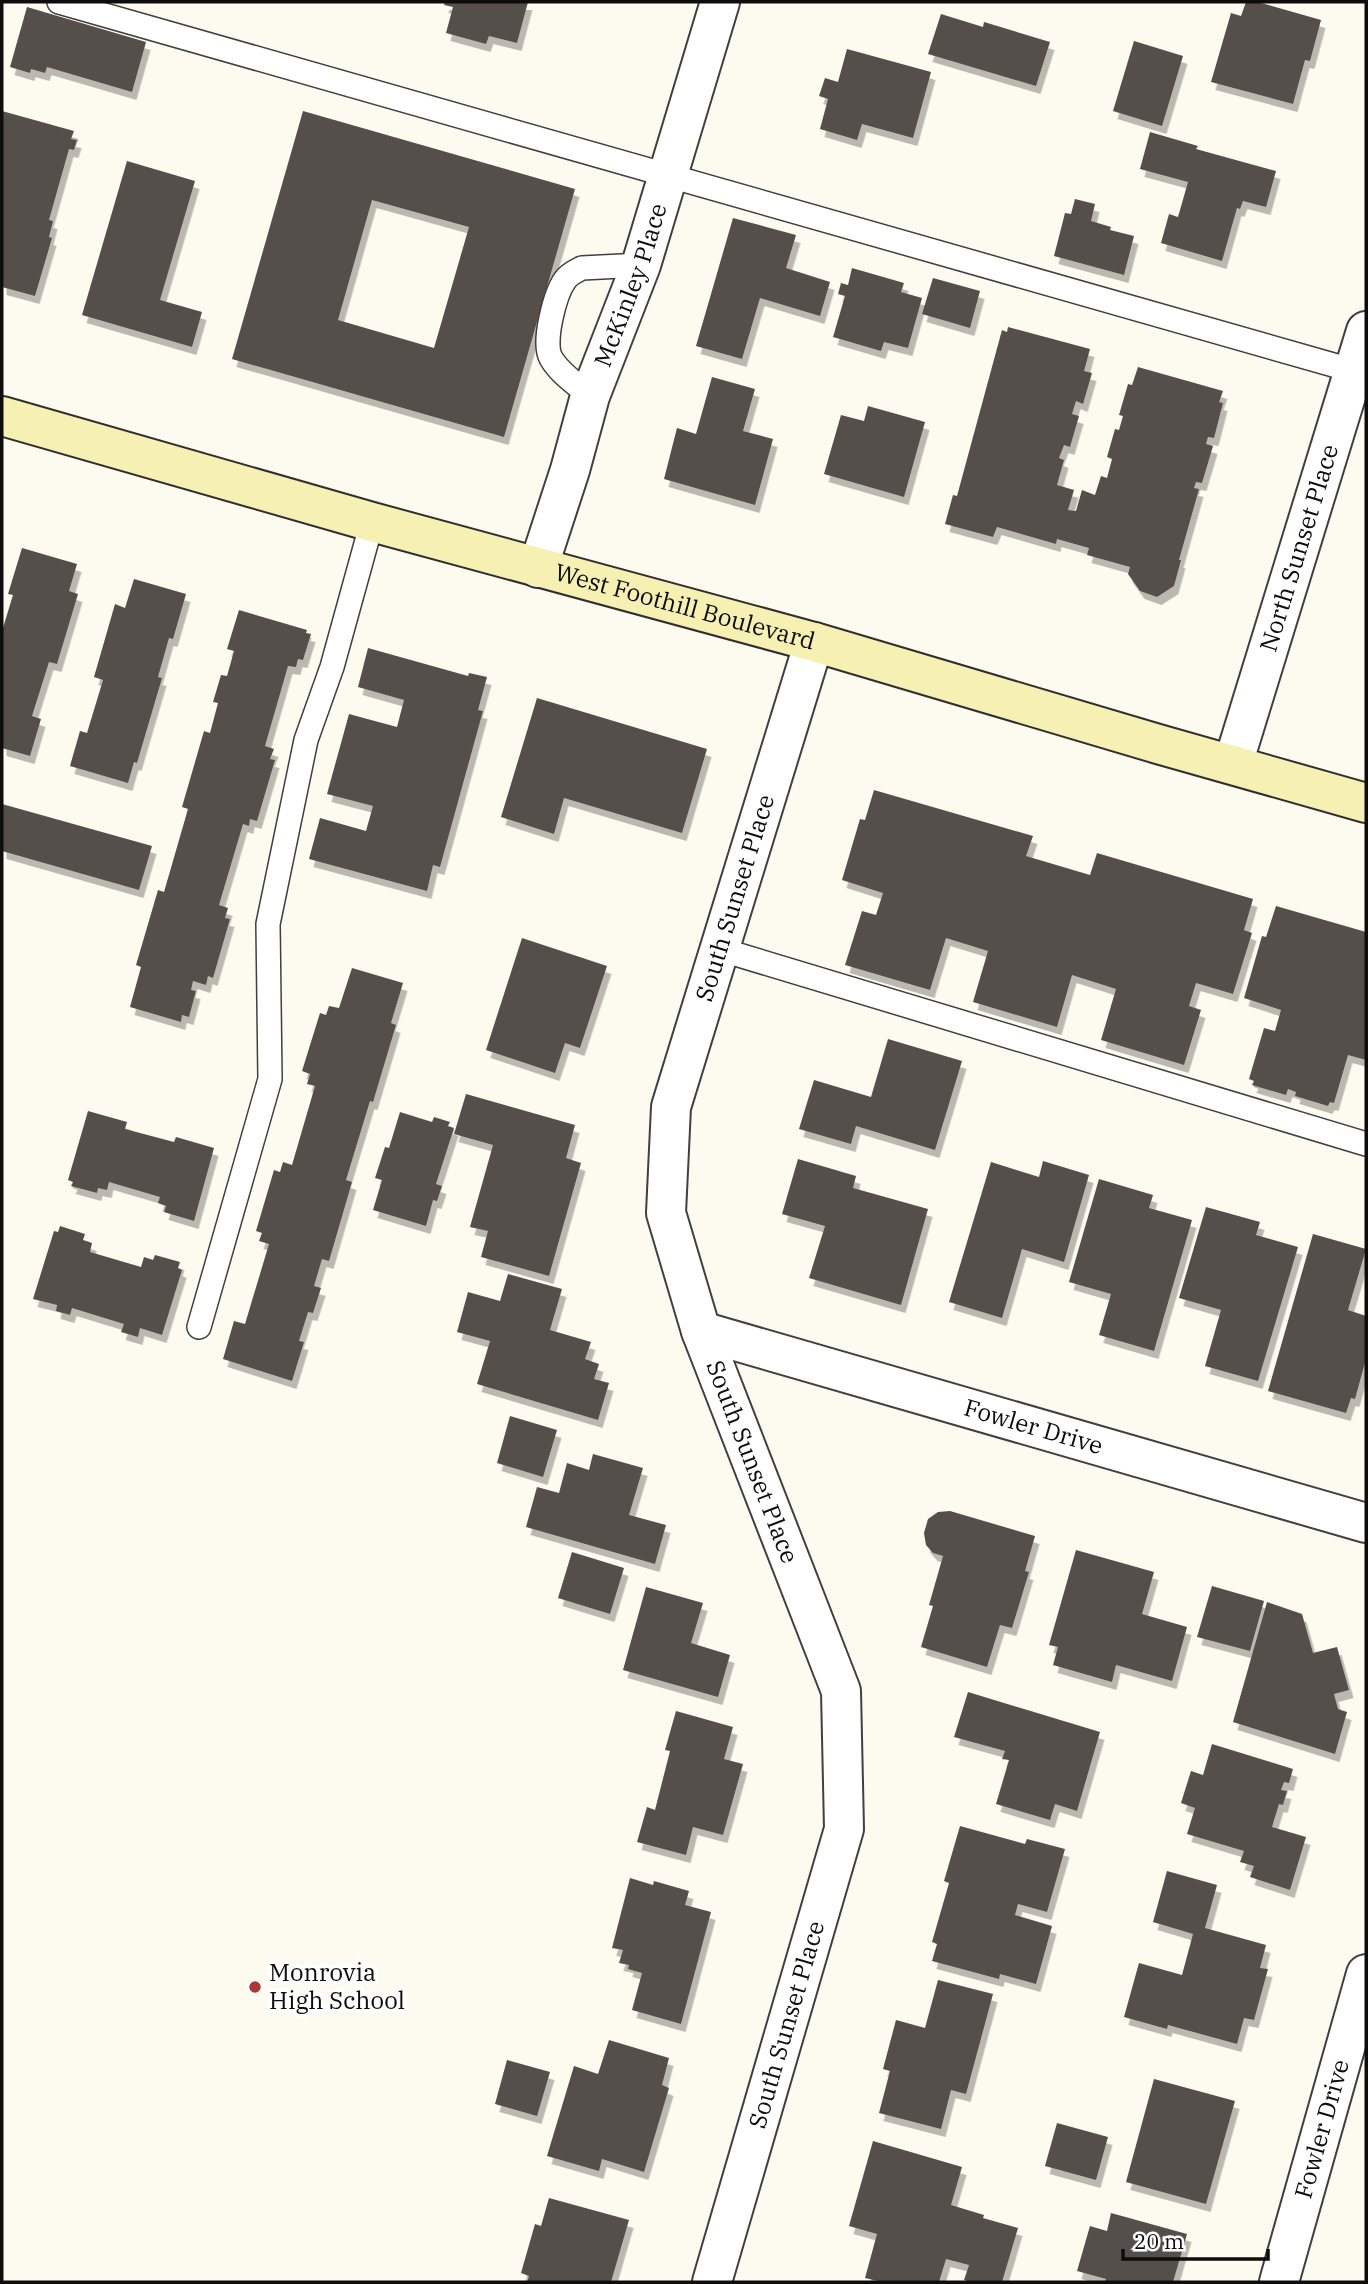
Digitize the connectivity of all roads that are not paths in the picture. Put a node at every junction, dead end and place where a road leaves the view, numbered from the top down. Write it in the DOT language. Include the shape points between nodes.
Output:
graph roads {
  1 [pos="59,2"];
  2 [pos="720,2"];
  3 [pos="669,175"];
  4 [pos="641,265"];
  5 [pos="1366,331"];
  6 [pos="1361,372"];
  7 [pos="590,396"];
  8 [pos="2,416"];
  9 [pos="372,522"];
  10 [pos="538,568"];
  11 [pos="814,642"];
  12 [pos="1233,764"];
  13 [pos="1366,803"];
  14 [pos="719,949"];
  15 [pos="1366,1144"];
  16 [pos="199,1327"];
  17 [pos="701,1331"];
  18 [pos="1366,1523"];
  19 [pos="1366,1974"];
  20 [pos="712,2282"];
  21 [pos="1279,2282"];
  1 -- 3 [label="lane"];
  2 -- 3 [label="street, McKinley Place"];
  3 -- 4 [label="street, McKinley Place"];
  3 -- 6 [label="lane"];
  4 -- 7 [label="street, McKinley Place"];
  4 -- 7 [label="lane" via="582,268 565,279 561,288 546,345 551,358"];
  5 -- 6 [label="street, North Sunset Place"];
  6 -- 12 [label="street, North Sunset Place"];
  7 -- 10 [label="street, McKinley Place"];
  8 -- 9 [label="main road, West Foothill Boulevard"];
  9 -- 10 [label="main road, West Foothill Boulevard"];
  9 -- 16 [label="lane" via="332,667 306,740 268,924 270,1079"];
  10 -- 11 [label="main road, West Foothill Boulevard"];
  11 -- 12 [label="main road, West Foothill Boulevard"];
  11 -- 14 [label="street, South Sunset Place"];
  12 -- 13 [label="main road, West Foothill Boulevard"];
  14 -- 15 [label="lane"];
  14 -- 17 [label="street, South Sunset Place" via="670,1120 666,1213"];
  17 -- 18 [label="street, Fowler Drive"];
  17 -- 20 [label="street, South Sunset Place" via="841,1691 844,1829"];
  19 -- 21 [label="street, Fowler Drive"];
}
